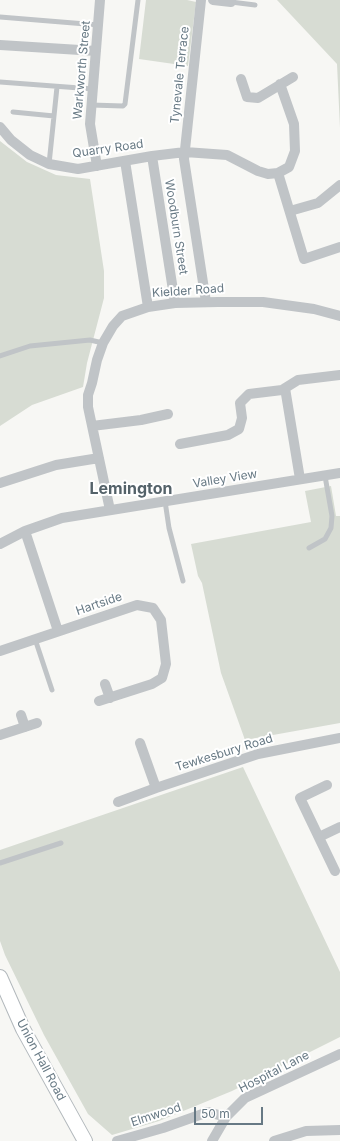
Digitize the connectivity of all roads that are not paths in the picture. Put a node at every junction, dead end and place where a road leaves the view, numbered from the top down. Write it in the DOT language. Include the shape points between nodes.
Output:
graph roads {
  1 [pos="100,0"];
  2 [pos="138,0"];
  3 [pos="201,0"];
  4 [pos="213,0"];
  5 [pos="231,1"];
  6 [pos="255,5"];
  7 [pos="0,17"];
  8 [pos="98,25"];
  9 [pos="0,45"];
  10 [pos="96,51"];
  11 [pos="293,77"];
  12 [pos="241,79"];
  13 [pos="0,82"];
  14 [pos="280,84"];
  15 [pos="57,87"];
  16 [pos="93,89"];
  17 [pos="91,105"];
  18 [pos="13,112"];
  19 [pos="54,116"];
  20 [pos="0,127"];
  21 [pos="185,152"];
  22 [pos="152,156"];
  23 [pos="125,161"];
  24 [pos="49,164"];
  25 [pos="98,166"];
  26 [pos="278,173"];
  27 [pos="340,185"];
  28 [pos="290,211"];
  29 [pos="340,247"];
  30 [pos="206,302"];
  31 [pos="175,303"];
  32 [pos="148,306"];
  33 [pos="340,316"];
  34 [pos="102,343"];
  35 [pos="0,356"];
  36 [pos="340,375"];
  37 [pos="285,388"];
  38 [pos="168,414"];
  39 [pos="92,426"];
  40 [pos="180,444"];
  41 [pos="99,458"];
  42 [pos="340,473"];
  43 [pos="325,476"];
  44 [pos="300,480"];
  45 [pos="0,483"];
  46 [pos="166,502"];
  47 [pos="110,510"];
  48 [pos="25,531"];
  49 [pos="0,544"];
  50 [pos="309,548"];
  51 [pos="184,581"];
  52 [pos="58,631"];
  53 [pos="35,639"];
  54 [pos="0,651"];
  55 [pos="105,684"];
  56 [pos="52,690"];
  57 [pos="110,698"];
  58 [pos="99,701"];
  59 [pos="22,715"];
  60 [pos="37,722"];
  61 [pos="25,726"];
  62 [pos="0,735"];
  63 [pos="340,738"];
  64 [pos="140,744"];
  65 [pos="327,785"];
  66 [pos="156,788"];
  67 [pos="118,802"];
  68 [pos="340,827"];
  69 [pos="319,837"];
  70 [pos="61,843"];
  71 [pos="0,863"];
  72 [pos="335,871"];
  73 [pos="0,977"];
  74 [pos="340,1054"];
  75 [pos="226,1117"];
  76 [pos="340,1130"];
  77 [pos="86,1141"];
  78 [pos="117,1141"];
  79 [pos="212,1141"];
  80 [pos="274,1141"];
  1 -- 8 [label="street, Warkworth Street"];
  2 -- 17 [label="lane" via="125,104"];
  3 -- 21 [label="street, Tynevale Terrace"];
  4 -- 5 [label="street"];
  5 -- 6 [label="lane"];
  7 -- 8 [label="lane"];
  8 -- 10 [label="street, Warkworth Street"];
  9 -- 10 [label="street"];
  10 -- 16 [label="street, Warkworth Street"];
  11 -- 14 [label="street"];
  12 -- 14 [label="street" via="246,97 258,98"];
  13 -- 15 [label="lane"];
  14 -- 26 [label="street" via="294,124 295,151 289,167"];
  15 -- 16 [label="lane"];
  15 -- 19 [label="lane"];
  16 -- 17 [label="street, Warkworth Street"];
  17 -- 25 [label="street, Warkworth Street" via="90,124"];
  18 -- 19 [label="lane"];
  19 -- 24 [label="lane"];
  20 -- 24 [label="street, Quarry Road" via="30,155"];
  21 -- 22 [label="street, Quarry Road"];
  21 -- 26 [label="street, Quarry Road" via="227,155 258,171"];
  21 -- 30 [label="street, Tynevale Terrace"];
  22 -- 23 [label="street, Quarry Road"];
  22 -- 31 [label="street, Woodburn Street"];
  23 -- 25 [label="street, Quarry Road"];
  23 -- 32 [label="street"];
  24 -- 25 [label="street, Quarry Road" via="78,168"];
  26 -- 28 [label="street"];
  27 -- 28 [label="street" via="318,203"];
  28 -- 29 [label="street" via="304,259"];
  30 -- 31 [label="street, Kielder Road"];
  30 -- 33 [label="street, Kielder Road" via="263,302 314,309"];
  31 -- 32 [label="street, Kielder Road"];
  32 -- 34 [label="street, Kielder Road" via="122,316"];
  34 -- 35 [label="lane" via="90,340 30,346"];
  34 -- 39 [label="street, Kielder Road" via="88,395"];
  36 -- 37 [label="street" via="298,380"];
  37 -- 40 [label="street" via="249,394 240,403 242,418 239,430 228,435"];
  37 -- 44 [label="street"];
  38 -- 39 [label="street"];
  39 -- 41 [label="street, Kielder Road"];
  41 -- 45 [label="street" via="56,465"];
  41 -- 47 [label="street, Kielder Road"];
  42 -- 43 [label="street, Valley View"];
  43 -- 44 [label="street, Valley View"];
  43 -- 50 [label="lane" via="332,516 331,528 325,539"];
  44 -- 46 [label="street, Valley View"];
  46 -- 47 [label="street, Valley View"];
  46 -- 51 [label="lane" via="169,528"];
  47 -- 48 [label="street, Valley View" via="62,518"];
  48 -- 49 [label="street, Valley View"];
  48 -- 52 [label="street"];
  52 -- 53 [label="street, Hartside"];
  52 -- 57 [label="street, Hartside" via="137,605 153,608 161,620 166,664 162,678 152,684"];
  53 -- 54 [label="street, Hartside"];
  53 -- 56 [label="lane"];
  55 -- 57 [label="street"];
  57 -- 58 [label="street, Hartside"];
  59 -- 61 [label="street"];
  60 -- 61 [label="street"];
  61 -- 62 [label="street"];
  63 -- 66 [label="street, Tewkesbury Road" via="258,754"];
  64 -- 66 [label="street"];
  65 -- 69 [label="street" via="300,798"];
  66 -- 67 [label="street, Tewkesbury Road"];
  68 -- 69 [label="street"];
  69 -- 72 [label="street"];
  70 -- 71 [label="lane"];
  73 -- 77 [label="street, Union Hall Road" via="23,1029"];
  74 -- 75 [label="street, Hospital Lane" via="245,1098"];
  75 -- 78 [label="street, Elmwood" via="208,1112"];
  75 -- 79 [label="street, Hospital Lane"];
  76 -- 80 [label="street" via="306,1131"];
}
